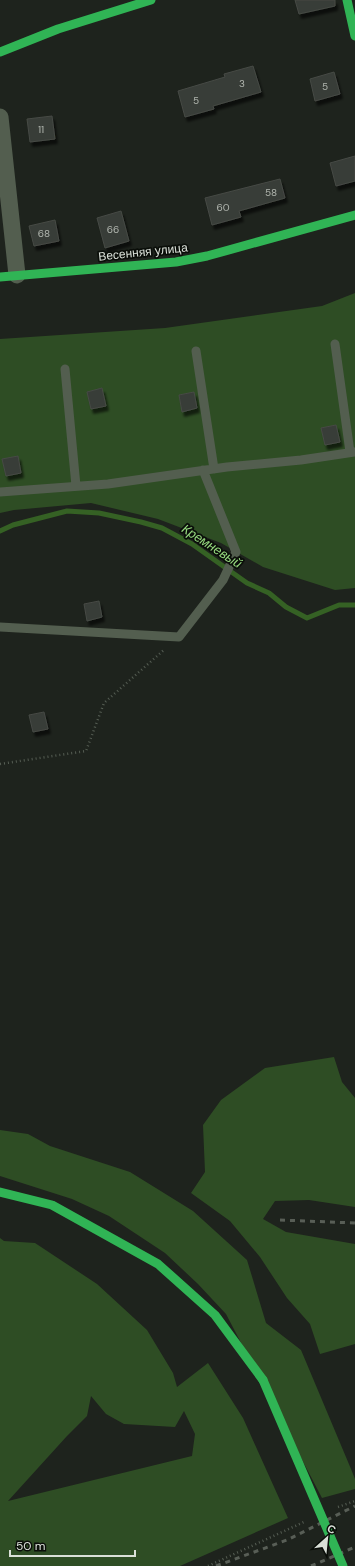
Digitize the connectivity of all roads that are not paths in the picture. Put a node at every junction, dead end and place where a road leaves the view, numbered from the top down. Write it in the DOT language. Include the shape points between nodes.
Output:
graph roads {
  1 [pos="152,0"];
  2 [pos="346,0"];
  3 [pos="355,36"];
  4 [pos="0,52"];
  5 [pos="0,117"];
  6 [pos="355,215"];
  7 [pos="17,275"];
  8 [pos="0,277"];
  9 [pos="335,344"];
  10 [pos="196,351"];
  11 [pos="66,369"];
  12 [pos="352,452"];
  13 [pos="214,469"];
  14 [pos="203,470"];
  15 [pos="76,486"];
  16 [pos="0,492"];
  17 [pos="0,627"];
  18 [pos="0,1192"];
  19 [pos="343,1566"];
  1 -- 4 [label="street" via="58,29"];
  2 -- 3 [label="street"];
  5 -- 7 [label="street"];
  6 -- 7 [label="street, Весенняя улица" via="207,256 176,262"];
  7 -- 8 [label="street, Весенняя улица"];
  9 -- 12 [label="lane"];
  10 -- 13 [label="lane"];
  11 -- 15 [label="lane"];
  12 -- 13 [label="lane"];
  13 -- 14 [label="lane"];
  14 -- 15 [label="lane" via="108,484"];
  14 -- 17 [label="lane" via="236,552 223,580 179,637"];
  15 -- 16 [label="lane"];
  18 -- 19 [label="street, bridge" via="52,1205 158,1264 215,1315 263,1380"];
}
